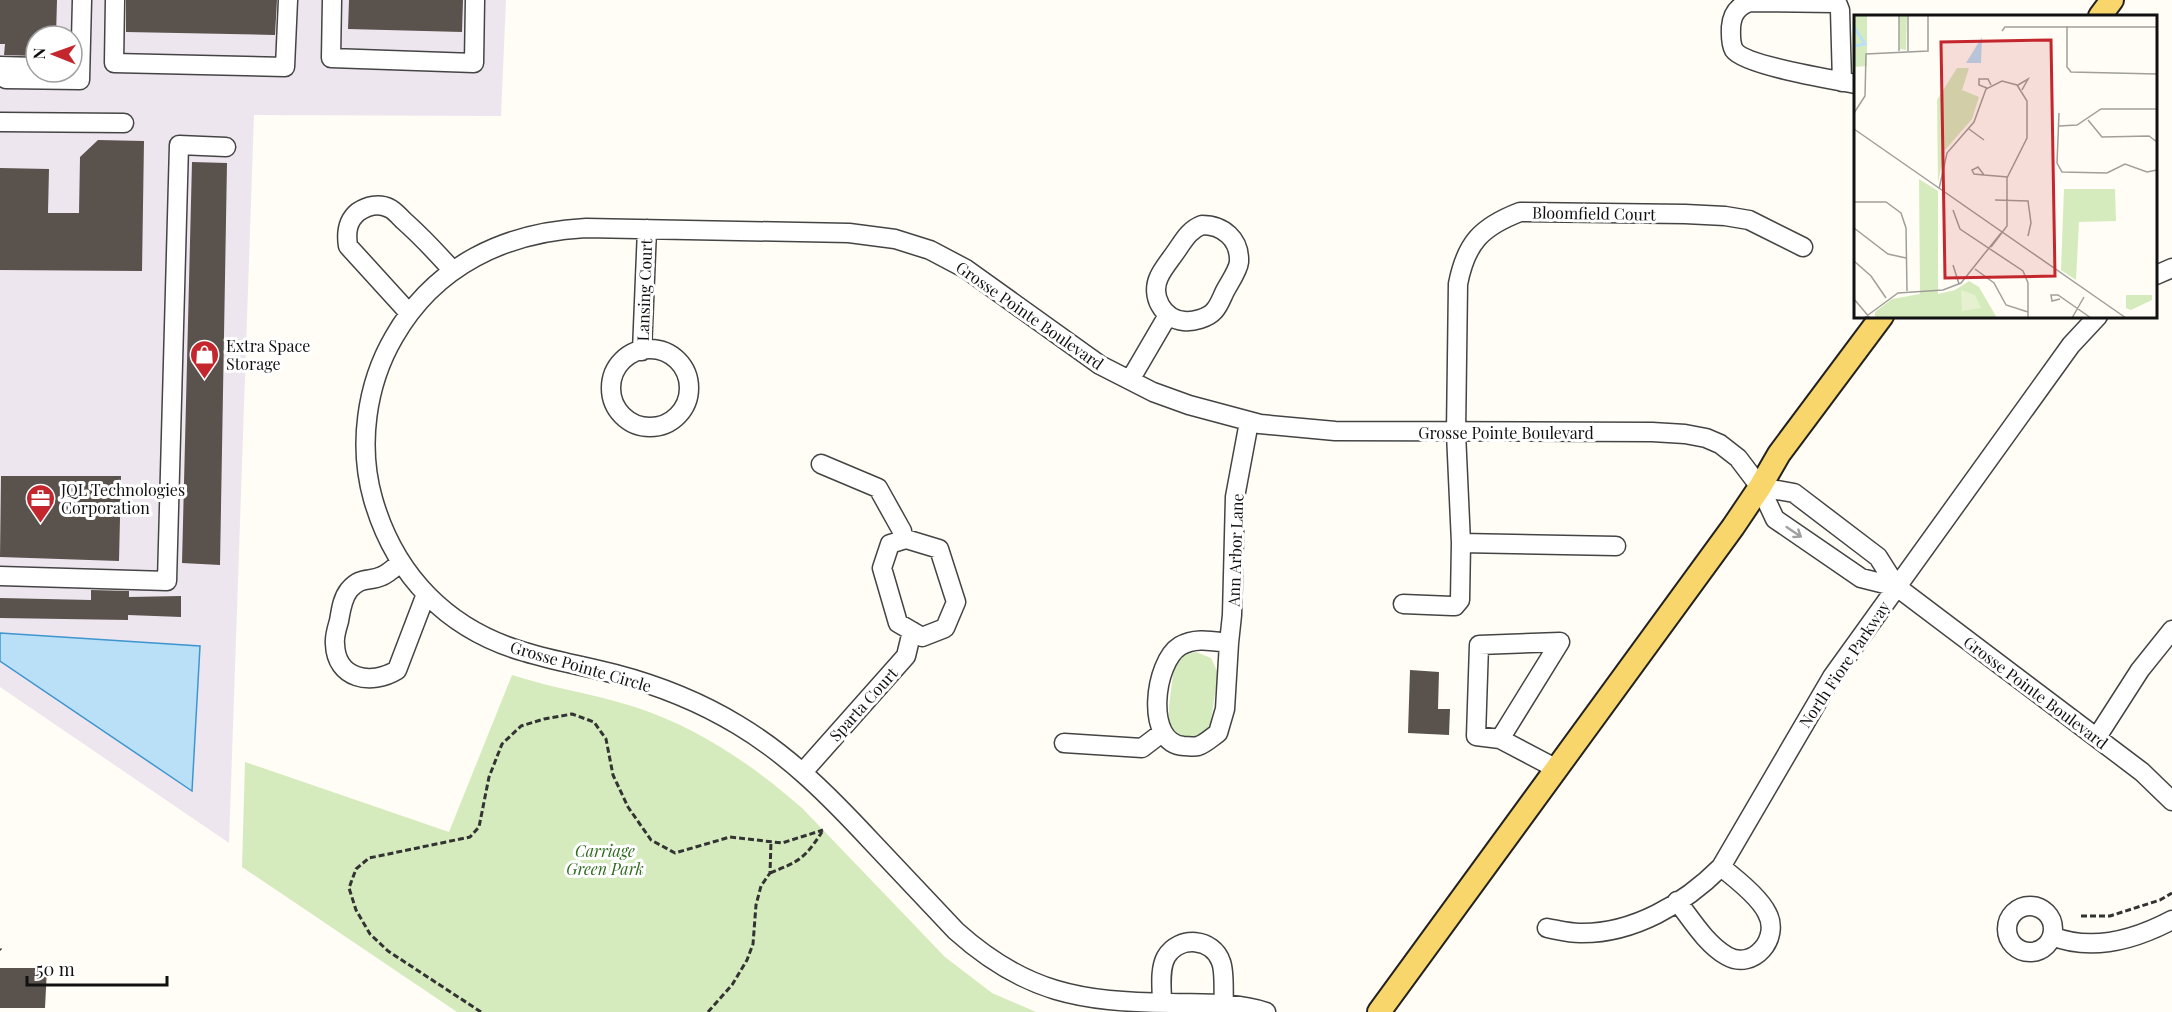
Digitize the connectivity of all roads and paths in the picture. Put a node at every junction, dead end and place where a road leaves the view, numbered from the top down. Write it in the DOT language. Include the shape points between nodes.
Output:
graph roads {
  1 [pos="82,0"];
  2 [pos="115,0"];
  3 [pos="288,0"];
  4 [pos="332,0"];
  5 [pos="475,0"];
  6 [pos="2112,0"];
  7 [pos="2101,15"];
  8 [pos="81,24"];
  9 [pos="114,63"];
  10 [pos="0,66"];
  11 [pos="84,66"];
  12 [pos="24,67"];
  13 [pos="0,76"];
  14 [pos="24,79"];
  15 [pos="1849,83"];
  16 [pos="0,122"];
  17 [pos="124,123"];
  18 [pos="226,147"];
  19 [pos="647,229"];
  20 [pos="1803,247"];
  21 [pos="2172,268"];
  22 [pos="453,271"];
  23 [pos="2157,275"];
  24 [pos="433,288"];
  25 [pos="410,313"];
  26 [pos="1168,315"];
  27 [pos="1881,318"];
  28 [pos="2096,318"];
  29 [pos="642,351"];
  30 [pos="1130,380"];
  31 [pos="1249,422"];
  32 [pos="1455,433"];
  33 [pos="821,464"];
  34 [pos="1760,487"];
  35 [pos="903,540"];
  36 [pos="1461,543"];
  37 [pos="1616,546"];
  38 [pos="401,562"];
  39 [pos="0,576"];
  40 [pos="1897,587"];
  41 [pos="426,594"];
  42 [pos="1403,604"];
  43 [pos="2172,630"];
  44 [pos="912,631"];
  45 [pos="1229,643"];
  46 [pos="1163,732"];
  47 [pos="2097,737"];
  48 [pos="1500,740"];
  49 [pos="1064,743"];
  50 [pos="1557,769"];
  51 [pos="803,772"];
  52 [pos="2172,801"];
  53 [pos="771,842"];
  54 [pos="1721,867"];
  55 [pos="771,873"];
  56 [pos="2172,893"];
  57 [pos="1677,901"];
  58 [pos="2081,915"];
  59 [pos="2172,920"];
  60 [pos="1547,928"];
  61 [pos="2052,936"];
  62 [pos="1162,1003"];
  63 [pos="1224,1004"];
  64 [pos="481,1012"];
  65 [pos="708,1012"];
  66 [pos="1266,1012"];
  67 [pos="1379,1012"];
  1 -- 8 [label="street"];
  2 -- 9 [label="street"];
  3 -- 9 [label="street" via="285,67"];
  4 -- 5 [label="street" via="331,58 474,63"];
  6 -- 7 [label="main road"];
  9 -- 11 [label="street"];
  10 -- 12 [label="street"];
  13 -- 14 [label="street"];
  15 -- 15 [label="street" via="1741,56 1731,39 1737,10 1750,2 1838,5"];
  16 -- 17 [label="street"];
  18 -- 39 [label="street" via="179,145 168,581"];
  19 -- 22 [label="street, Grosse Pointe Boulevard" via="558,229 513,239"];
  19 -- 29 [label="street, Lansing Court"];
  19 -- 30 [label="street, Grosse Pointe Boulevard" via="849,232 895,239 930,250 966,269 1100,365"];
  20 -- 32 [label="street, Bloomfield Court" via="1749,220 1725,216 1520,212 1498,221 1478,237 1462,263 1458,284"];
  21 -- 23 [label="street"];
  22 -- 24 [label="street, Grosse Pointe Boulevard"];
  22 -- 25 [label="street" via="390,208 370,206 360,211 348,227 348,246"];
  24 -- 25 [label="street, Grosse Pointe Circle"];
  25 -- 38 [label="street, Grosse Pointe Circle" via="388,346 370,394 366,461 379,521"];
  26 -- 26 [label="street" via="1157,298 1158,278 1192,229 1202,225 1221,229 1235,243 1239,264 1214,312 1187,321"];
  26 -- 30 [label="street"];
  27 -- 34 [label="main road" via="1779,454"];
  28 -- 40 [label="street, North Fiore Parkway" via="2071,345"];
  29 -- 29 [label="street, Lansing Court" via="659,350 670,355 686,375 687,400 677,416 661,426 648,427 624,418 612,396 615,371 623,360"];
  30 -- 31 [label="street, Grosse Pointe Boulevard" via="1189,405"];
  31 -- 32 [label="street, Grosse Pointe Boulevard" via="1335,431"];
  31 -- 45 [label="street, Ann Arbor Lane" via="1234,497"];
  32 -- 34 [label="street, Grosse Pointe Boulevard" via="1685,434 1720,444 1738,458"];
  32 -- 36 [label="street, Bloomfield Court"];
  33 -- 35 [label="street" via="878,488"];
  34 -- 40 [label="street, Grosse Pointe Boulevard" via="1794,494 1878,557"];
  34 -- 40 [label="street, Grosse Pointe Boulevard, one-way" via="1775,519 1861,578"];
  34 -- 50 [label="main road"];
  35 -- 44 [label="street" via="890,544 882,568 898,623"];
  35 -- 44 [label="street" via="939,549 956,602 945,627 922,637"];
  36 -- 37 [label="street"];
  36 -- 42 [label="street, Bloomfield Court" via="1458,603"];
  38 -- 41 [label="street, Grosse Pointe Circle"];
  38 -- 41 [label="street" via="382,577 363,580 348,591 334,642 343,665 352,674 375,680 397,670"];
  40 -- 47 [label="street, Grosse Pointe Boulevard"];
  40 -- 54 [label="street, North Fiore Parkway" via="1832,677"];
  41 -- 51 [label="street, Grosse Pointe Circle" via="439,609 501,644 650,684 708,709 766,743"];
  43 -- 47 [label="street" via="2140,670"];
  44 -- 51 [label="street, Sparta Court" via="906,656"];
  45 -- 46 [label="street" via="1199,640 1179,647 1165,661 1158,689 1158,718"];
  45 -- 46 [label="street, Ann Arbor Lane" via="1225,709 1218,733 1198,746 1178,745"];
  46 -- 49 [label="street" via="1142,748"];
  47 -- 52 [label="street, Grosse Pointe Boulevard"];
  48 -- 48 [label="street" via="1476,736 1479,645 1560,642"];
  48 -- 50 [label="street"];
  50 -- 67 [label="main road"];
  51 -- 62 [label="street, Grosse Pointe Circle" via="956,931 1000,965 1051,990 1084,998"];
  53 -- 55 [label="path"];
  53 -- 55 [label="path" via="783,843 823,830 798,861"];
  53 -- 64 [label="path" via="730,837 675,853 651,840 628,807 613,775 606,739 594,722 572,714 521,726 502,744 489,777 479,827 470,837 369,858 356,869 349,888 356,910 376,940"];
  54 -- 57 [label="street, North Fiore Parkway"];
  54 -- 57 [label="street" via="1767,912 1770,938 1755,956 1744,960 1730,958 1716,949"];
  55 -- 65 [label="path" via="761,886 747,960"];
  56 -- 58 [label="path" via="2110,916"];
  57 -- 60 [label="street, North Fiore Parkway" via="1626,927 1577,933"];
  59 -- 61 [label="street" via="2109,943"];
  62 -- 63 [label="street, Grosse Pointe Circle"];
  62 -- 63 [label="street" via="1166,959 1172,950 1189,942 1208,946 1221,961"];
  63 -- 66 [label="street, Grosse Pointe Circle"];
}
